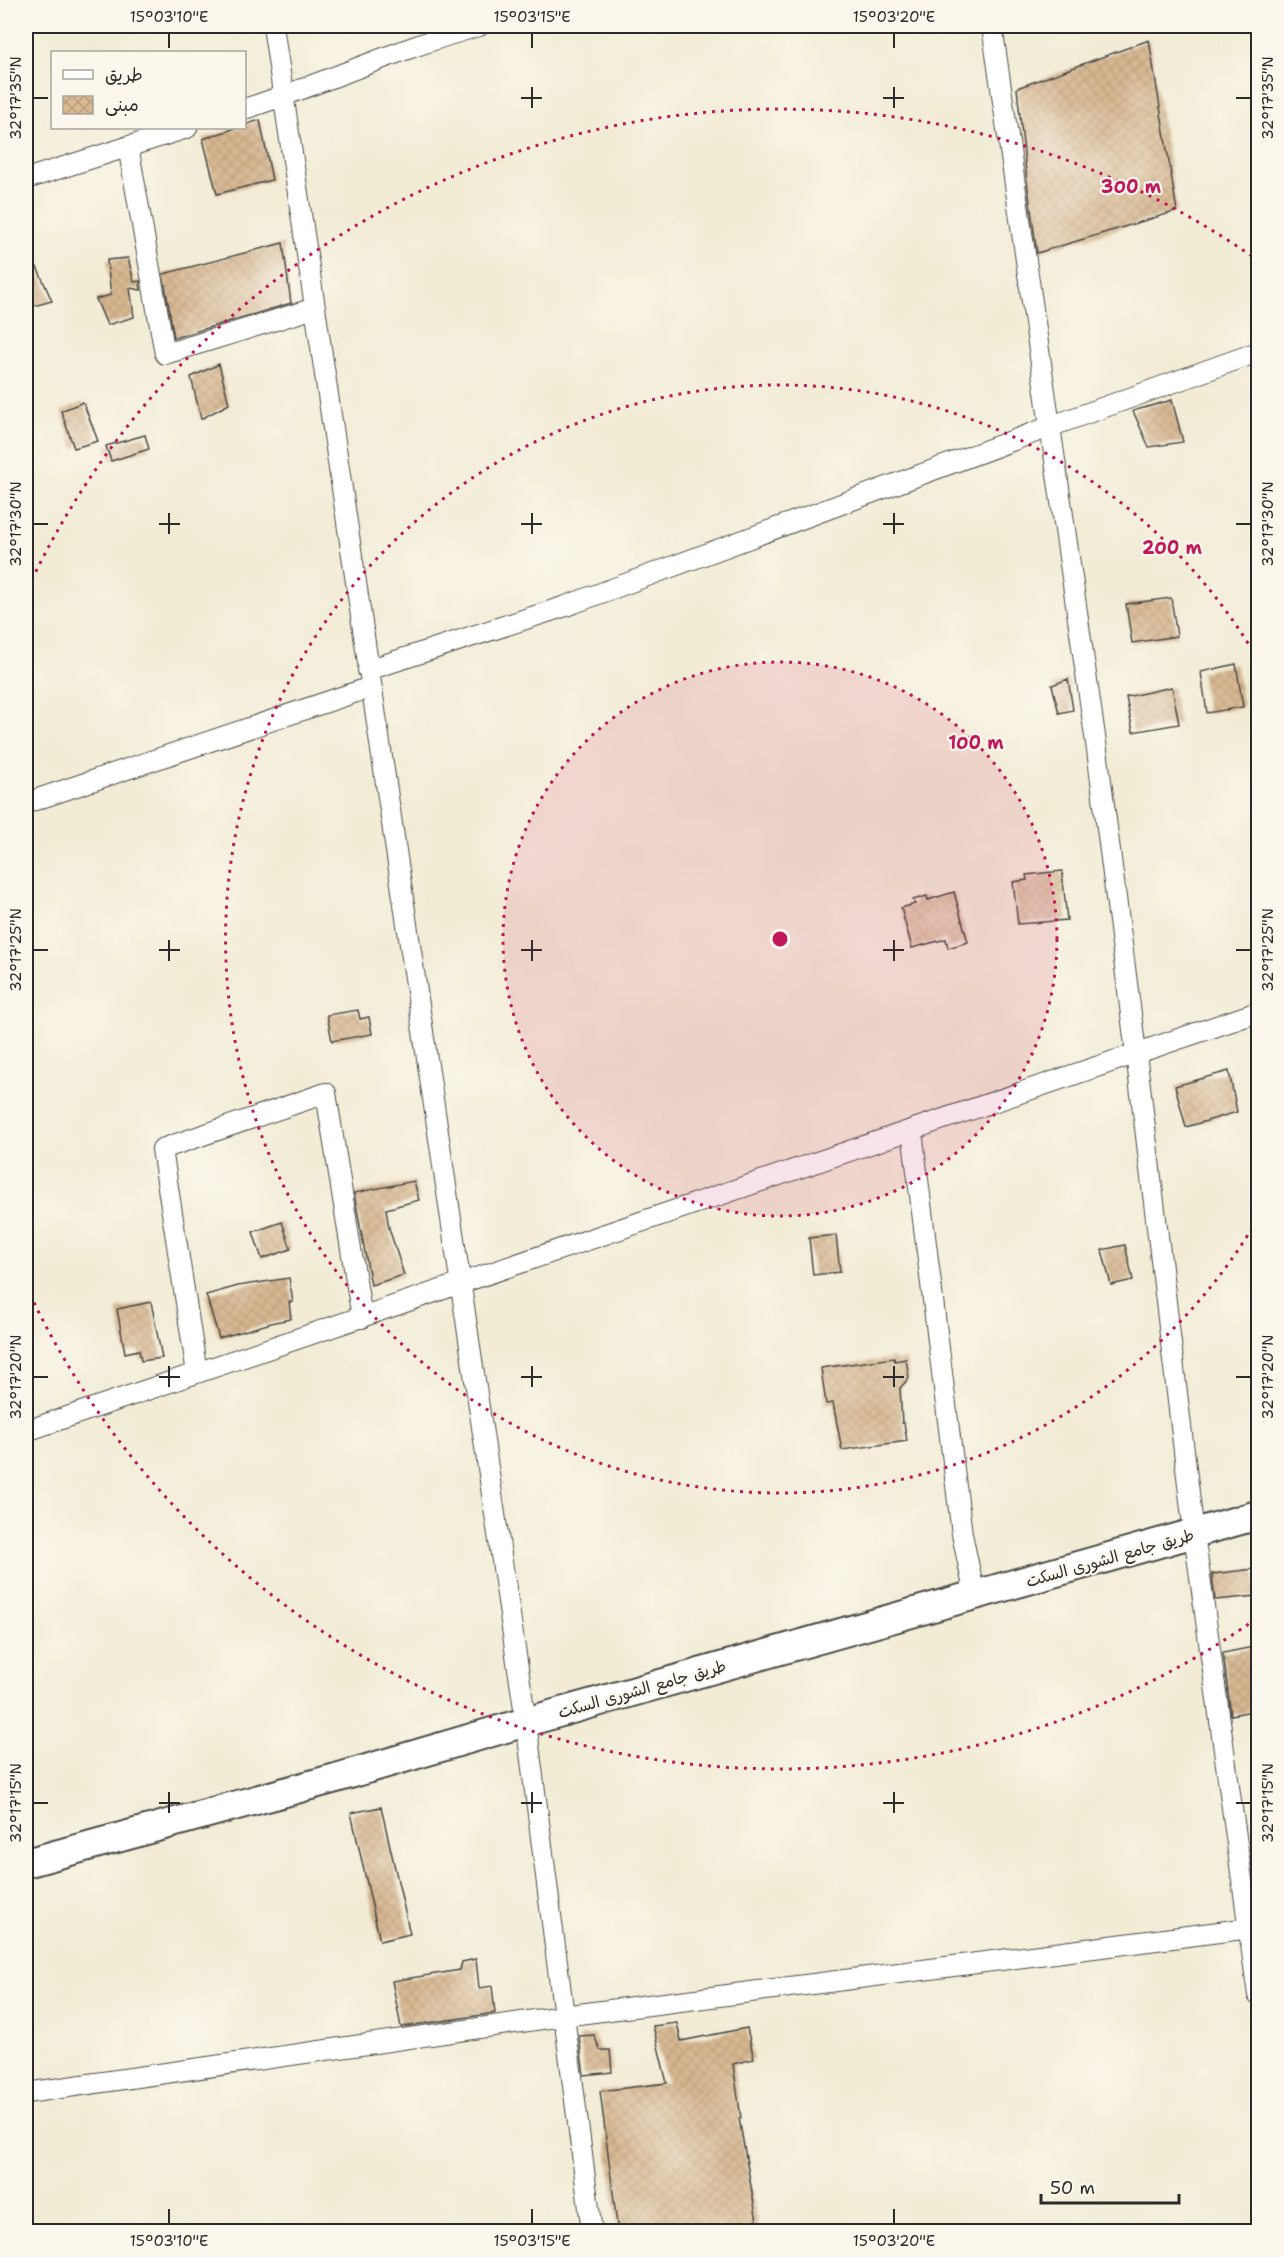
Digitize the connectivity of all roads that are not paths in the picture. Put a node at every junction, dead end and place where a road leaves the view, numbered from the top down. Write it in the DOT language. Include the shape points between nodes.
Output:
graph roads {
  1 [pos="273,26"];
  2 [pos="479,26"];
  3 [pos="992,26"];
  4 [pos="284,96"];
  5 [pos="246,108"];
  6 [pos="184,129"];
  7 [pos="129,146"];
  8 [pos="26,179"];
  9 [pos="315,308"];
  10 [pos="1258,352"];
  11 [pos="1049,426"];
  12 [pos="370,678"];
  13 [pos="26,803"];
  14 [pos="1258,1012"];
  15 [pos="1136,1053"];
  16 [pos="912,1131"];
  17 [pos="460,1285"];
  18 [pos="362,1318"];
  19 [pos="197,1373"];
  20 [pos="26,1431"];
  21 [pos="1258,1515"];
  22 [pos="1194,1534"];
  23 [pos="975,1596"];
  24 [pos="526,1722"];
  25 [pos="26,1863"];
  26 [pos="1254,1928"];
  27 [pos="1258,1995"];
  28 [pos="563,2016"];
  29 [pos="26,2093"];
  30 [pos="592,2232"];
  1 -- 4 [label="street"];
  2 -- 4 [label="street"];
  3 -- 11 [label="street"];
  4 -- 5 [label="street"];
  4 -- 9 [label="street"];
  6 -- 7 [label="street"];
  7 -- 8 [label="street"];
  7 -- 9 [label="street" via="165,354"];
  9 -- 12 [label="street"];
  10 -- 11 [label="street"];
  11 -- 12 [label="street"];
  11 -- 15 [label="street" via="1097,750"];
  12 -- 13 [label="street"];
  12 -- 17 [label="street"];
  14 -- 15 [label="street"];
  15 -- 16 [label="street"];
  15 -- 22 [label="street"];
  16 -- 17 [label="street"];
  16 -- 23 [label="street" via="962,1534"];
  17 -- 18 [label="street"];
  17 -- 24 [label="street"];
  18 -- 19 [label="street"];
  18 -- 19 [label="street" via="326,1093 162,1149"];
  19 -- 20 [label="street"];
  21 -- 22 [label="main road, طريق جامع الشورى السكت"];
  22 -- 23 [label="main road, طريق جامع الشورى السكت"];
  22 -- 26 [label="street"];
  23 -- 24 [label="main road, طريق جامع الشورى السكت"];
  24 -- 25 [label="main road, طريق جامع الشورى السكت"];
  24 -- 28 [label="street"];
  26 -- 27 [label="street"];
  26 -- 28 [label="street"];
  28 -- 29 [label="street"];
  28 -- 30 [label="street"];
}
